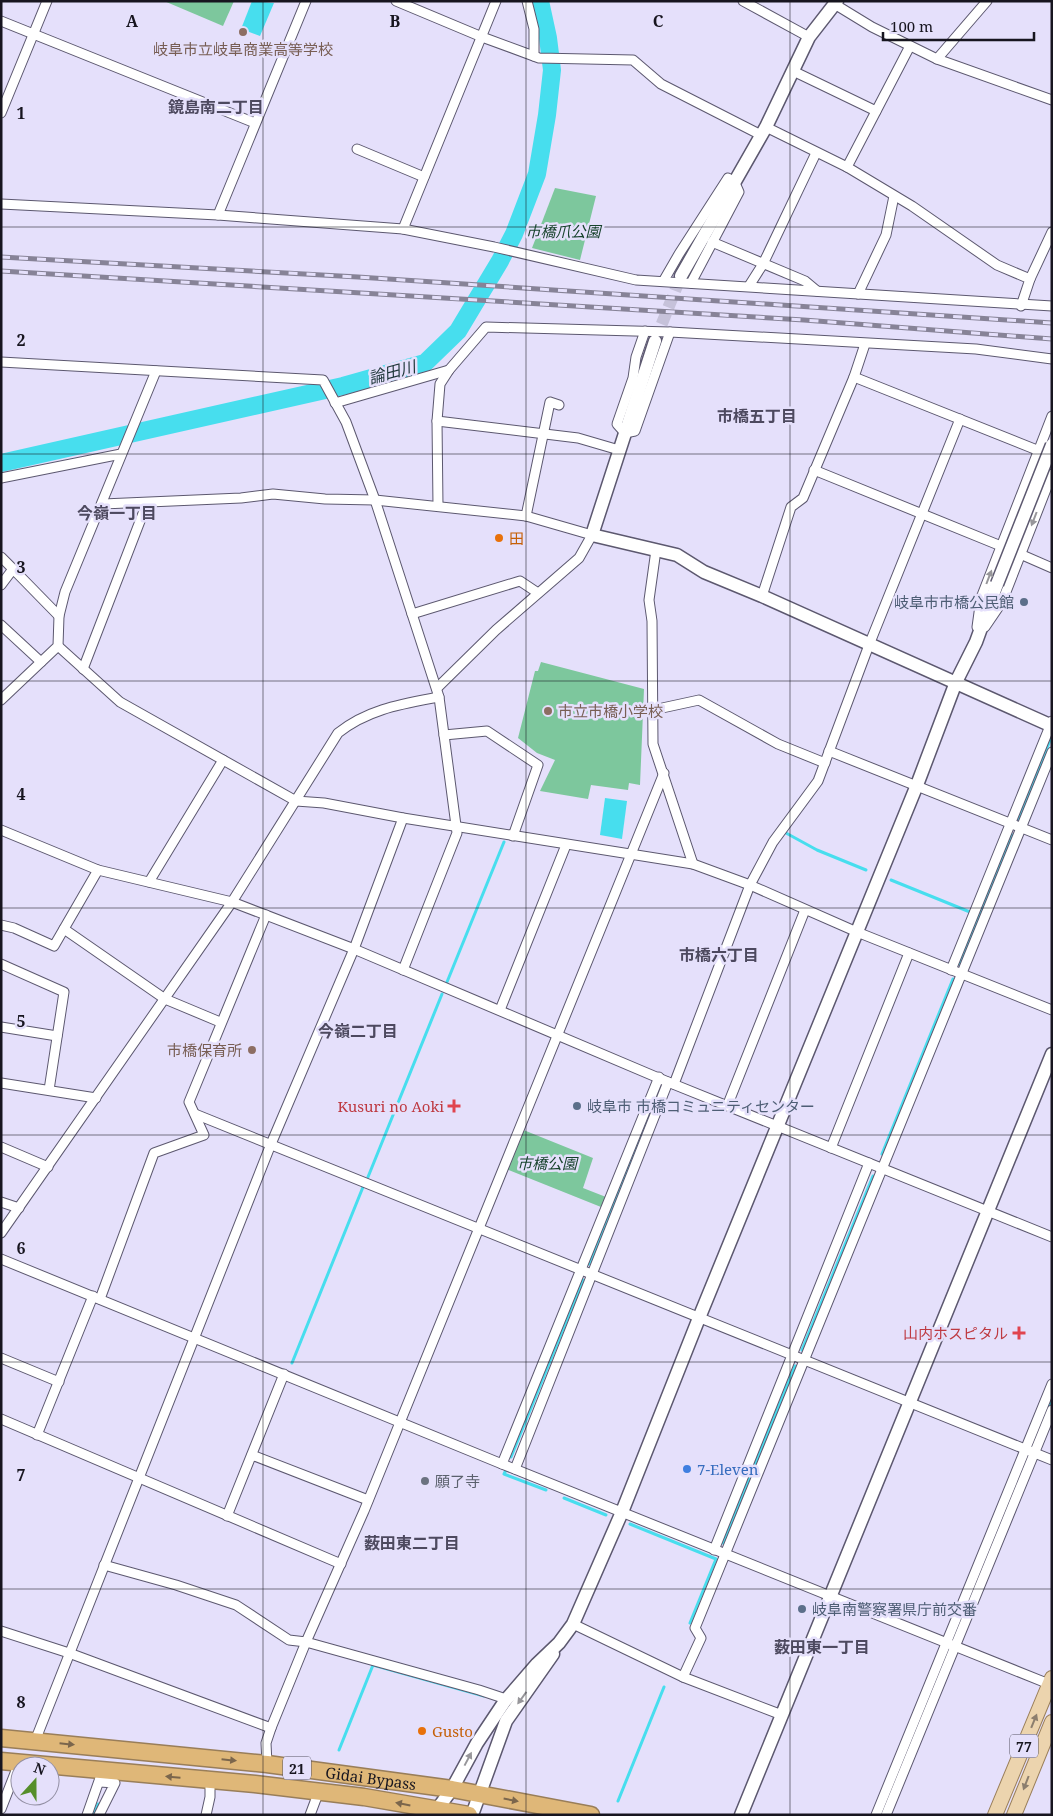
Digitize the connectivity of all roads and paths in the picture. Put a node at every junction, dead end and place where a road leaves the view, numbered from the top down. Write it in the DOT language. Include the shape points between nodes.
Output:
graph roads {
  1 [pos="47,1"];
  2 [pos="306,1"];
  3 [pos="396,1"];
  4 [pos="496,1"];
  5 [pos="527,1"];
  6 [pos="743,1"];
  7 [pos="987,1"];
  8 [pos="836,3"];
  9 [pos="1,21"];
  10 [pos="33,34"];
  11 [pos="482,37"];
  12 [pos="809,37"];
  13 [pos="910,46"];
  14 [pos="537,57"];
  15 [pos="937,59"];
  16 [pos="793,71"];
  17 [pos="1052,100"];
  18 [pos="876,111"];
  19 [pos="1,112"];
  20 [pos="255,123"];
  21 [pos="763,131"];
  22 [pos="357,149"];
  23 [pos="816,153"];
  24 [pos="846,167"];
  25 [pos="424,177"];
  26 [pos="735,183"];
  27 [pos="894,196"];
  28 [pos="1,204"];
  29 [pos="218,215"];
  30 [pos="403,229"];
  31 [pos="1052,232"];
  32 [pos="712,242"];
  33 [pos="763,264"];
  34 [pos="1030,279"];
  35 [pos="664,280"];
  36 [pos="686,280"];
  37 [pos="749,286"];
  38 [pos="817,291"];
  39 [pos="858,294"];
  40 [pos="1021,306"];
  41 [pos="1052,306"];
  42 [pos="645,331"];
  43 [pos="670,332"];
  44 [pos="655,341"];
  45 [pos="865,344"];
  46 [pos="1052,359"];
  47 [pos="1,362"];
  48 [pos="448,370"];
  49 [pos="156,371"];
  50 [pos="854,377"];
  51 [pos="335,402"];
  52 [pos="559,404"];
  53 [pos="1052,416"];
  54 [pos="960,419"];
  55 [pos="437,421"];
  56 [pos="544,433"];
  57 [pos="625,434"];
  58 [pos="1052,444"];
  59 [pos="619,450"];
  60 [pos="122,451"];
  61 [pos="1038,451"];
  62 [pos="1052,455"];
  63 [pos="814,470"];
  64 [pos="1052,474"];
  65 [pos="1,478"];
  66 [pos="375,500"];
  67 [pos="147,503"];
  68 [pos="103,504"];
  69 [pos="438,506"];
  70 [pos="922,514"];
  71 [pos="526,516"];
  72 [pos="592,535"];
  73 [pos="1001,546"];
  74 [pos="656,550"];
  75 [pos="1020,554"];
  76 [pos="1,557"];
  77 [pos="1052,568"];
  78 [pos="13,569"];
  79 [pos="1,585"];
  80 [pos="538,593"];
  81 [pos="762,596"];
  82 [pos="412,614"];
  83 [pos="59,616"];
  84 [pos="1,625"];
  85 [pos="976,642"];
  86 [pos="869,645"];
  87 [pos="58,646"];
  88 [pos="41,662"];
  89 [pos="83,669"];
  90 [pos="956,682"];
  91 [pos="438,692"];
  92 [pos="1,700"];
  93 [pos="653,710"];
  94 [pos="1051,724"];
  95 [pos="444,735"];
  96 [pos="830,751"];
  97 [pos="1052,752"];
  98 [pos="224,760"];
  99 [pos="825,763"];
  100 [pos="664,773"];
  101 [pos="917,785"];
  102 [pos="296,801"];
  103 [pos="404,818"];
  104 [pos="1010,823"];
  105 [pos="457,827"];
  106 [pos="1021,827"];
  107 [pos="1,830"];
  108 [pos="513,836"];
  109 [pos="1052,840"];
  110 [pos="566,844"];
  111 [pos="630,855"];
  112 [pos="693,864"];
  113 [pos="98,870"];
  114 [pos="149,882"];
  115 [pos="750,886"];
  116 [pos="232,902"];
  117 [pos="805,910"];
  118 [pos="266,915"];
  119 [pos="1,925"];
  120 [pos="64,929"];
  121 [pos="857,932"];
  122 [pos="354,949"];
  123 [pos="909,953"];
  124 [pos="1,964"];
  125 [pos="403,970"];
  126 [pos="951,970"];
  127 [pos="960,974"];
  128 [pos="165,999"];
  129 [pos="500,1010"];
  130 [pos="1052,1010"];
  131 [pos="220,1022"];
  132 [pos="1,1027"];
  133 [pos="558,1035"];
  134 [pos="57,1036"];
  135 [pos="1052,1054"];
  136 [pos="659,1077"];
  137 [pos="1,1083"];
  138 [pos="671,1083"];
  139 [pos="49,1090"];
  140 [pos="96,1098"];
  141 [pos="728,1104"];
  142 [pos="195,1114"];
  143 [pos="777,1126"];
  144 [pos="271,1144"];
  145 [pos="1,1147"];
  146 [pos="831,1148"];
  147 [pos="869,1163"];
  148 [pos="48,1167"];
  149 [pos="881,1168"];
  150 [pos="1,1202"];
  151 [pos="19,1208"];
  152 [pos="987,1211"];
  153 [pos="479,1228"];
  154 [pos="1,1233"];
  155 [pos="1052,1237"];
  156 [pos="1,1259"];
  157 [pos="582,1270"];
  158 [pos="591,1274"];
  159 [pos="97,1298"];
  160 [pos="699,1318"];
  161 [pos="195,1337"];
  162 [pos="792,1355"];
  163 [pos="1,1358"];
  164 [pos="803,1360"];
  165 [pos="284,1374"];
  166 [pos="59,1382"];
  167 [pos="1052,1384"];
  168 [pos="909,1402"];
  169 [pos="1052,1410"];
  170 [pos="1,1419"];
  171 [pos="399,1422"];
  172 [pos="37,1435"];
  173 [pos="1024,1449"];
  174 [pos="1034,1453"];
  175 [pos="252,1455"];
  176 [pos="1052,1460"];
  177 [pos="502,1464"];
  178 [pos="515,1469"];
  179 [pos="138,1479"];
  180 [pos="368,1500"];
  181 [pos="622,1512"];
  182 [pos="227,1516"];
  183 [pos="714,1550"];
  184 [pos="725,1554"];
  185 [pos="341,1564"];
  186 [pos="104,1565"];
  187 [pos="830,1596"];
  188 [pos="573,1624"];
  189 [pos="1,1631"];
  190 [pos="306,1642"];
  191 [pos="945,1642"];
  192 [pos="559,1643"];
  193 [pos="954,1646"];
  194 [pos="69,1653"];
  195 [pos="683,1677"];
  196 [pos="1050,1681"];
  197 [pos="505,1701"];
  198 [pos="782,1715"];
  199 [pos="1052,1722"];
  200 [pos="272,1728"];
  201 [pos="1,1738"];
  202 [pos="35,1741"];
  203 [pos="266,1764"];
  204 [pos="60,1770"];
  205 [pos="100,1776"];
  206 [pos="210,1781"];
  207 [pos="10,1786"];
  208 [pos="452,1789"];
  209 [pos="319,1791"];
  210 [pos="480,1794"];
  211 [pos="1,1809"];
  212 [pos="434,1812"];
  213 [pos="87,1815"];
  214 [pos="98,1815"];
  215 [pos="206,1815"];
  216 [pos="310,1815"];
  217 [pos="470,1815"];
  218 [pos="590,1815"];
  219 [pos="741,1815"];
  220 [pos="876,1815"];
  221 [pos="886,1815"];
  222 [pos="995,1815"];
  223 [pos="1014,1815"];
  1 -- 10 [label="street"];
  2 -- 20 [label="street"];
  3 -- 11 [label="street"];
  4 -- 11 [label="street"];
  5 -- 14 [label="street"];
  6 -- 12 [label="street"];
  7 -- 15 [label="street"];
  8 -- 12 [label="street"];
  8 -- 13 [label="street" via="872,27"];
  9 -- 10 [label="street"];
  10 -- 19 [label="street"];
  10 -- 20 [label="street"];
  11 -- 14 [label="street"];
  11 -- 25 [label="street"];
  12 -- 16 [label="street"];
  13 -- 15 [label="street"];
  13 -- 18 [label="street"];
  14 -- 21 [label="street" via="632,60 661,84"];
  15 -- 17 [label="street"];
  16 -- 18 [label="street"];
  16 -- 21 [label="street"];
  18 -- 24 [label="street"];
  20 -- 29 [label="street"];
  21 -- 23 [label="street"];
  21 -- 26 [label="street"];
  22 -- 25 [label="street"];
  23 -- 24 [label="street"];
  23 -- 33 [label="street"];
  24 -- 27 [label="street"];
  25 -- 30 [label="street"];
  26 -- 32 [label="street" via="739,192"];
  26 -- 35 [label="street" via="728,178"];
  26 -- 36 [label="street"];
  27 -- 34 [label="street" via="997,265"];
  27 -- 39 [label="street" via="886,235"];
  28 -- 29 [label="street"];
  29 -- 30 [label="street"];
  30 -- 35 [label="street" via="636,280"];
  31 -- 34 [label="street"];
  32 -- 33 [label="street"];
  32 -- 36 [label="street"];
  33 -- 37 [label="street"];
  33 -- 38 [label="street" via="805,281"];
  34 -- 40 [label="street"];
  35 -- 36 [label="street"];
  36 -- 37 [label="street"];
  37 -- 38 [label="street"];
  38 -- 39 [label="street"];
  39 -- 40 [label="street"];
  40 -- 41 [label="street"];
  42 -- 43 [label="street"];
  42 -- 48 [label="street" via="486,327"];
  42 -- 57 [label="street" via="617,424"];
  43 -- 45 [label="street"];
  43 -- 57 [label="street" via="635,431"];
  44 -- 57 [label="street"];
  45 -- 46 [label="street" via="976,350"];
  45 -- 50 [label="street"];
  47 -- 49 [label="street"];
  48 -- 51 [label="street"];
  48 -- 55 [label="street" via="440,384"];
  49 -- 51 [label="street" via="323,380"];
  49 -- 60 [label="street"];
  50 -- 54 [label="street"];
  50 -- 63 [label="street"];
  51 -- 66 [label="street" via="346,422"];
  52 -- 56 [label="street" via="550,402"];
  53 -- 61 [label="street"];
  54 -- 61 [label="street"];
  54 -- 70 [label="street"];
  55 -- 56 [label="street"];
  55 -- 69 [label="street"];
  56 -- 59 [label="street" via="578,438"];
  56 -- 71 [label="street"];
  57 -- 59 [label="street"];
  58 -- 85 [label="street, bridge"];
  59 -- 72 [label="street"];
  60 -- 65 [label="street"];
  60 -- 68 [label="street"];
  61 -- 62 [label="street"];
  61 -- 73 [label="street"];
  63 -- 70 [label="street"];
  63 -- 81 [label="street" via="803,498 791,507"];
  64 -- 75 [label="street, one-way"];
  66 -- 67 [label="street" via="273,494"];
  66 -- 69 [label="street"];
  66 -- 82 [label="street"];
  67 -- 68 [label="street"];
  67 -- 89 [label="street"];
  68 -- 83 [label="street"];
  69 -- 71 [label="street"];
  70 -- 73 [label="street"];
  70 -- 86 [label="street"];
  71 -- 72 [label="street"];
  72 -- 74 [label="street"];
  72 -- 80 [label="street" via="579,558"];
  85 -- 73 [label="street, one-way" via="981,598"];
  74 -- 81 [label="street" via="677,555 704,572"];
  74 -- 93 [label="street" via="649,600"];
  75 -- 77 [label="street"];
  75 -- 85 [label="street" via="1002,602"];
  76 -- 78 [label="street"];
  78 -- 79 [label="street"];
  78 -- 83 [label="street"];
  80 -- 82 [label="street" via="520,581"];
  80 -- 91 [label="street"];
  81 -- 86 [label="street"];
  82 -- 91 [label="street"];
  83 -- 87 [label="street"];
  84 -- 88 [label="street"];
  85 -- 90 [label="street"];
  86 -- 90 [label="street"];
  86 -- 96 [label="street"];
  87 -- 88 [label="street"];
  87 -- 89 [label="street"];
  88 -- 92 [label="street"];
  89 -- 98 [label="street" via="120,702"];
  90 -- 94 [label="street"];
  90 -- 101 [label="street"];
  91 -- 95 [label="street"];
  91 -- 102 [label="street" via="387,706 350,723 338,733"];
  93 -- 99 [label="street" via="699,700 778,744"];
  93 -- 100 [label="street" via="654,744"];
  94 -- 104 [label="street"];
  95 -- 105 [label="street"];
  95 -- 108 [label="street" via="487,731 538,765"];
  96 -- 99 [label="street"];
  96 -- 101 [label="street"];
  97 -- 106 [label="street"];
  98 -- 102 [label="street"];
  98 -- 114 [label="street"];
  99 -- 115 [label="street" via="818,781 773,842"];
  100 -- 111 [label="street"];
  100 -- 112 [label="street"];
  101 -- 104 [label="street"];
  101 -- 121 [label="street"];
  102 -- 103 [label="street"];
  102 -- 116 [label="street"];
  103 -- 105 [label="street"];
  103 -- 122 [label="street"];
  104 -- 106 [label="street"];
  104 -- 126 [label="street"];
  105 -- 108 [label="street"];
  105 -- 125 [label="street"];
  106 -- 109 [label="street"];
  106 -- 127 [label="street"];
  107 -- 113 [label="street"];
  108 -- 110 [label="street"];
  110 -- 111 [label="street"];
  110 -- 129 [label="street"];
  111 -- 112 [label="street"];
  111 -- 133 [label="street"];
  112 -- 115 [label="street"];
  113 -- 114 [label="street"];
  113 -- 120 [label="street"];
  114 -- 116 [label="street"];
  115 -- 117 [label="street"];
  115 -- 138 [label="street"];
  116 -- 118 [label="street"];
  116 -- 128 [label="street"];
  117 -- 121 [label="street"];
  117 -- 141 [label="street"];
  118 -- 122 [label="street"];
  118 -- 131 [label="street"];
  119 -- 120 [label="street" via="54,946"];
  120 -- 128 [label="street"];
  121 -- 123 [label="street"];
  121 -- 143 [label="street"];
  122 -- 125 [label="street"];
  122 -- 144 [label="street"];
  123 -- 126 [label="street"];
  123 -- 146 [label="street"];
  124 -- 134 [label="street" via="64,992"];
  125 -- 129 [label="street"];
  126 -- 127 [label="street"];
  127 -- 130 [label="street"];
  127 -- 149 [label="street"];
  128 -- 131 [label="street"];
  128 -- 140 [label="street"];
  129 -- 133 [label="street"];
  131 -- 142 [label="street" via="188,1102"];
  132 -- 134 [label="street"];
  133 -- 136 [label="street"];
  133 -- 153 [label="street"];
  134 -- 139 [label="street"];
  135 -- 152 [label="street"];
  136 -- 138 [label="street"];
  136 -- 157 [label="street"];
  137 -- 139 [label="street"];
  138 -- 141 [label="street"];
  138 -- 158 [label="street"];
  139 -- 140 [label="street"];
  140 -- 148 [label="street"];
  141 -- 143 [label="street"];
  142 -- 144 [label="street"];
  142 -- 159 [label="street" via="204,1135 154,1153"];
  143 -- 146 [label="street"];
  143 -- 160 [label="street"];
  144 -- 153 [label="street"];
  144 -- 161 [label="street"];
  145 -- 148 [label="street"];
  146 -- 147 [label="street"];
  147 -- 149 [label="street"];
  147 -- 162 [label="street"];
  148 -- 151 [label="street"];
  149 -- 152 [label="street"];
  149 -- 164 [label="street"];
  150 -- 151 [label="street"];
  151 -- 154 [label="street"];
  152 -- 155 [label="street"];
  152 -- 168 [label="street"];
  153 -- 157 [label="street"];
  153 -- 171 [label="street"];
  156 -- 159 [label="street"];
  157 -- 158 [label="street"];
  157 -- 177 [label="street"];
  158 -- 160 [label="street"];
  158 -- 178 [label="street"];
  159 -- 161 [label="street"];
  159 -- 166 [label="street"];
  160 -- 162 [label="street"];
  160 -- 181 [label="street"];
  161 -- 165 [label="street"];
  161 -- 179 [label="street"];
  162 -- 164 [label="street"];
  162 -- 183 [label="street"];
  163 -- 166 [label="street"];
  164 -- 168 [label="street"];
  164 -- 184 [label="street"];
  165 -- 171 [label="street"];
  165 -- 175 [label="street"];
  166 -- 172 [label="street"];
  167 -- 173 [label="street"];
  168 -- 173 [label="street"];
  168 -- 187 [label="street"];
  169 -- 174 [label="street"];
  170 -- 172 [label="street"];
  171 -- 177 [label="street"];
  171 -- 180 [label="street"];
  172 -- 179 [label="street"];
  173 -- 174 [label="street"];
  173 -- 191 [label="street"];
  174 -- 176 [label="street"];
  174 -- 193 [label="street"];
  175 -- 180 [label="street"];
  175 -- 182 [label="street"];
  177 -- 178 [label="street"];
  178 -- 181 [label="street"];
  179 -- 182 [label="street"];
  179 -- 186 [label="street"];
  180 -- 185 [label="street"];
  181 -- 183 [label="street"];
  181 -- 188 [label="street"];
  182 -- 185 [label="street"];
  183 -- 184 [label="street"];
  184 -- 187 [label="street"];
  184 -- 195 [label="street" via="695,1628 701,1638"];
  185 -- 190 [label="street"];
  186 -- 190 [label="street" via="236,1605 289,1640"];
  186 -- 194 [label="street"];
  187 -- 191 [label="street"];
  187 -- 198 [label="street"];
  188 -- 192 [label="street"];
  188 -- 195 [label="street"];
  189 -- 194 [label="street"];
  190 -- 197 [label="street" via="479,1690"];
  190 -- 200 [label="street"];
  191 -- 193 [label="street"];
  191 -- 220 [label="street"];
  192 -- 197 [label="street" via="536,1664"];
  192 -- 210 [label="street, one-way" via="550,1661 506,1721"];
  193 -- 196 [label="street"];
  193 -- 221 [label="street"];
  194 -- 200 [label="street"];
  194 -- 202 [label="street"];
  195 -- 198 [label="street"];
  222 -- 196 [label="main road, 77, one-way"];
  208 -- 197 [label="street, one-way"];
  198 -- 219 [label="street"];
  199 -- 223 [label="main road, 77, one-way"];
  200 -- 203 [label="street" via="266,1744"];
  201 -- 202 [label="highway, Gidai Bypass / 21"];
  202 -- 203 [label="highway, Gidai Bypass / 21, one-way"];
  203 -- 208 [label="highway, Gidai Bypass / 21"];
  204 -- 205 [label="highway, Gidai Bypass / 21"];
  206 -- 205 [label="highway, Gidai Bypass / 21, one-way"];
  205 -- 213 [label="street"];
  205 -- 214 [label="street" via="115,1784"];
  206 -- 209 [label="highway, Gidai Bypass / 21"];
  206 -- 215 [label="street"];
  207 -- 211 [label="street"];
  208 -- 210 [label="highway, Gidai Bypass / 21"];
  208 -- 212 [label="street"];
  212 -- 209 [label="highway, Gidai Bypass / 21, one-way"];
  209 -- 216 [label="street"];
  210 -- 217 [label="street"];
  210 -- 218 [label="highway, Gidai Bypass / 21, one-way"];
  212 -- 217 [label="highway, Gidai Bypass / 21"];
}
